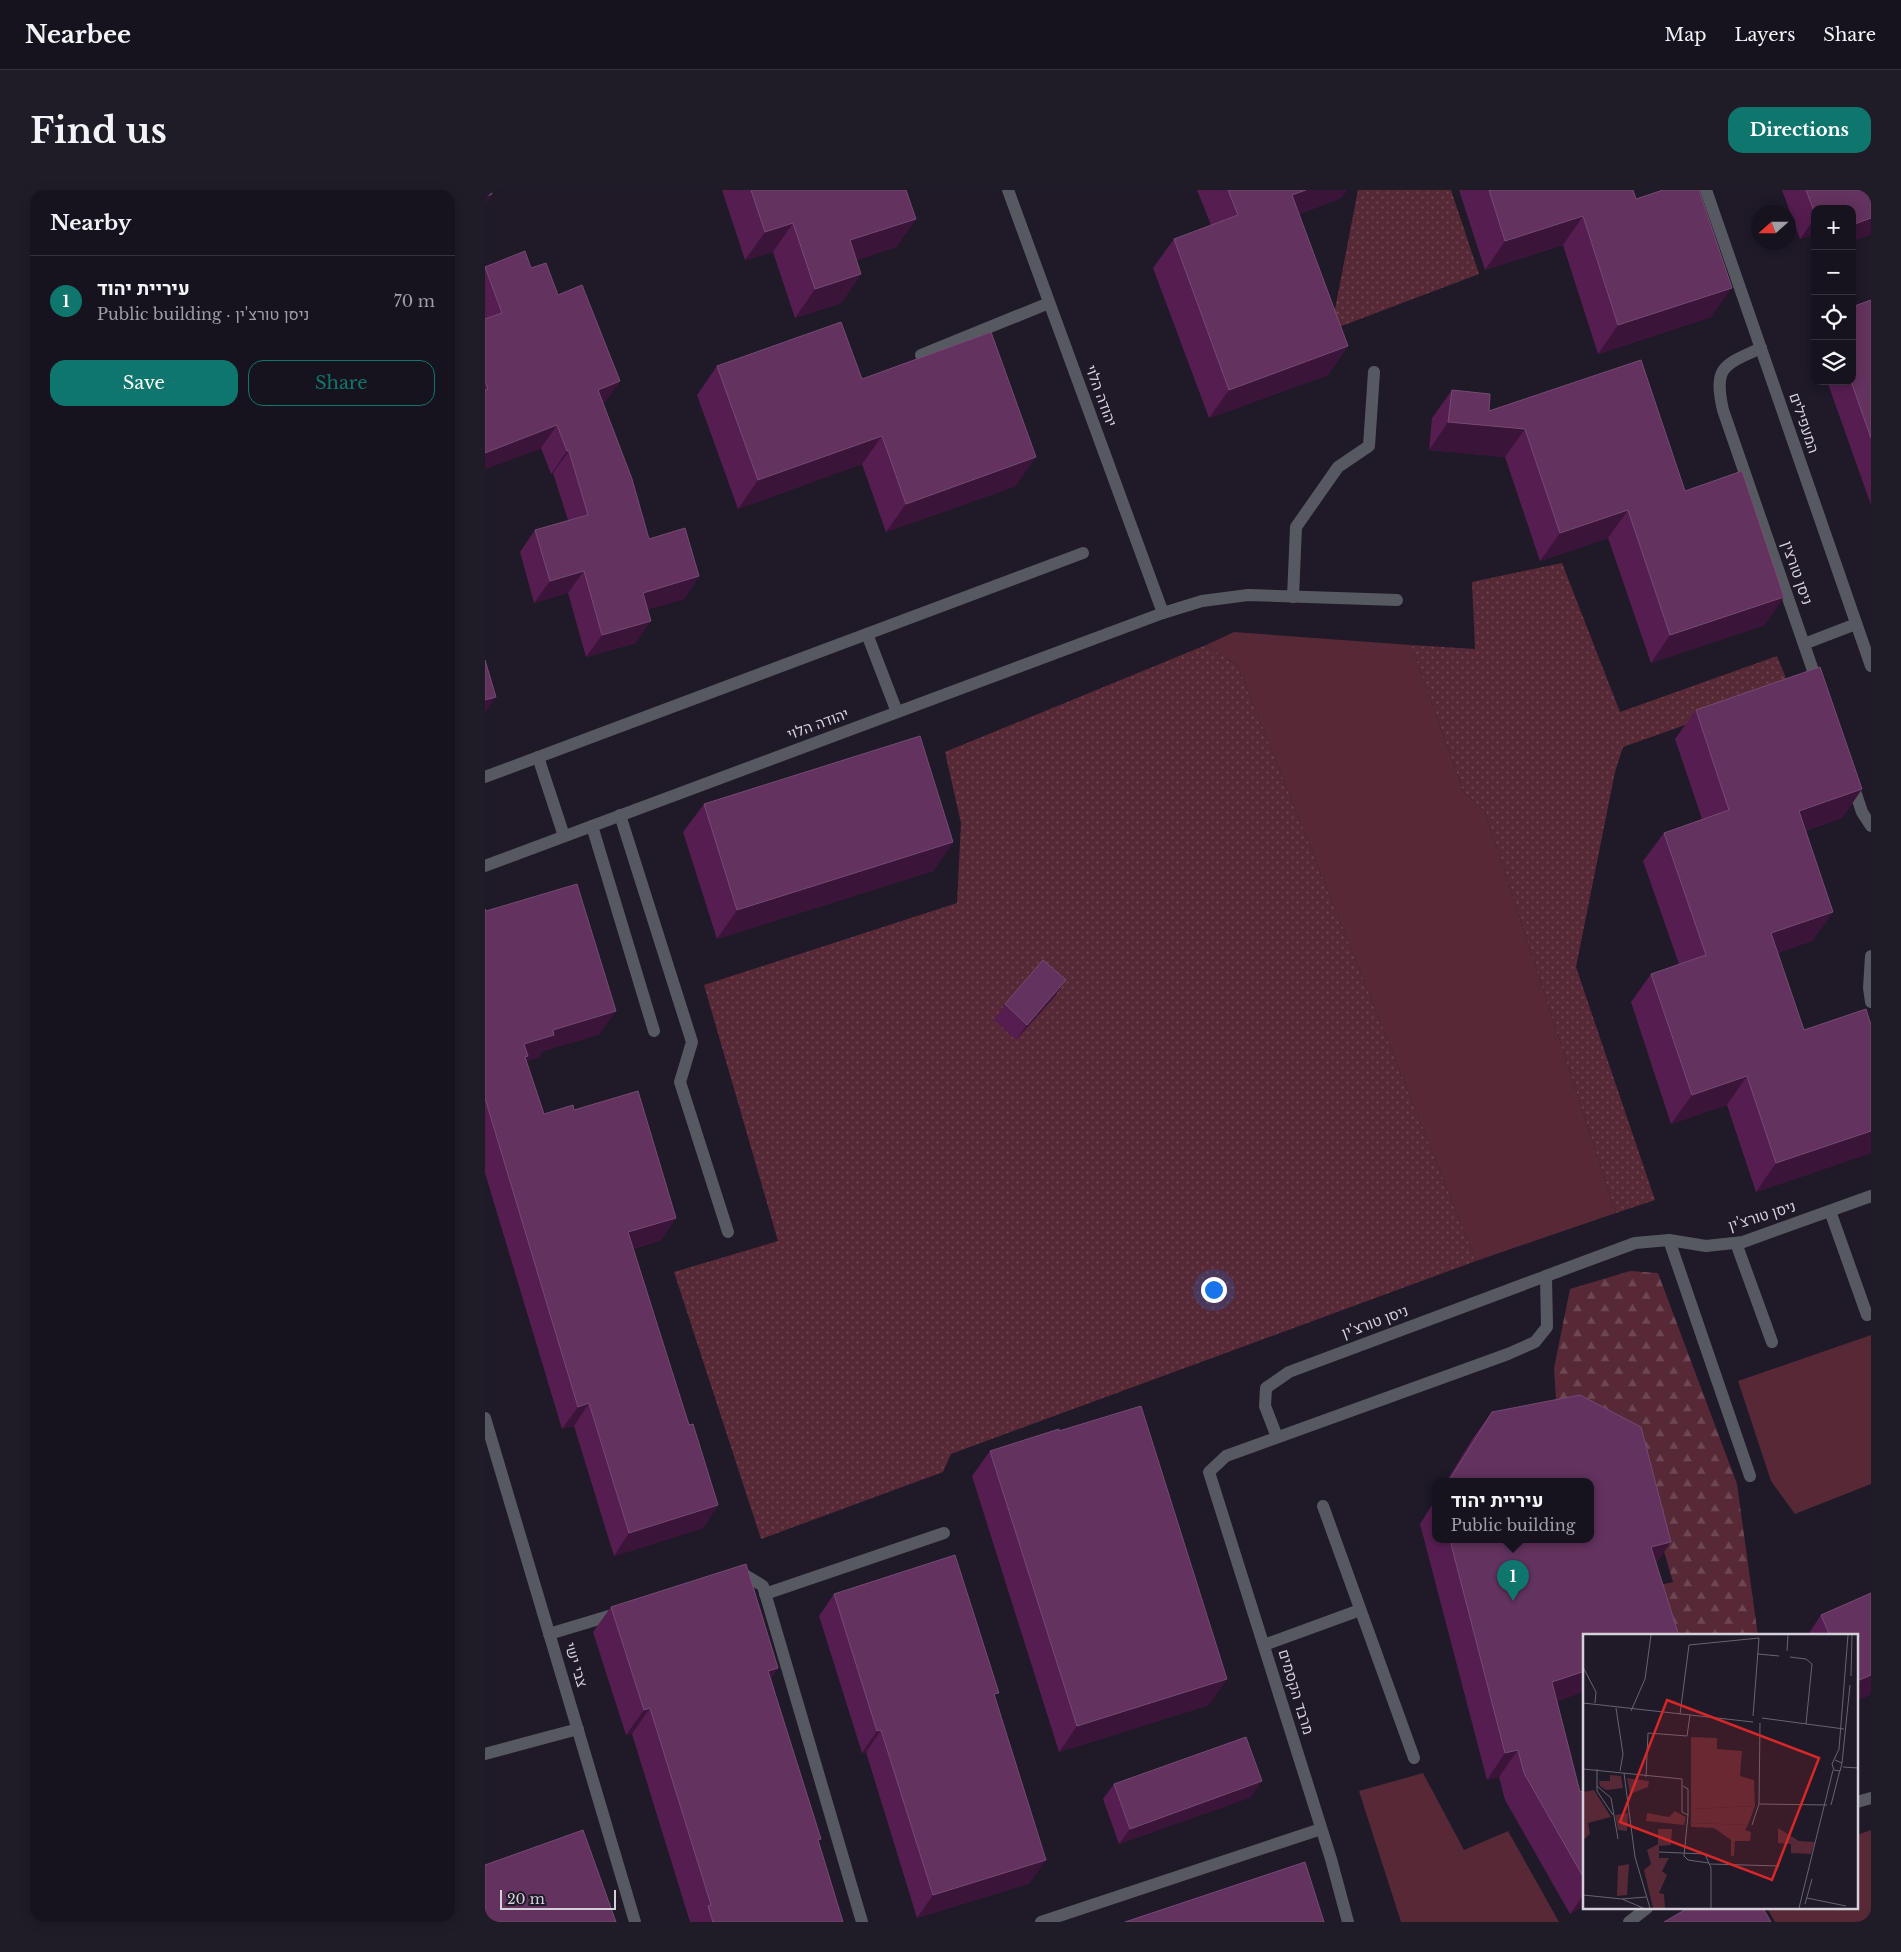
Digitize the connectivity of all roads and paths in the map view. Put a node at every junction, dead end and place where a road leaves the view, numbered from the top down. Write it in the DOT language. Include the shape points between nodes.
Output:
graph roads {
  1 [pos="1008,190"];
  2 [pos="1706,190"];
  3 [pos="1049,303"];
  4 [pos="1761,348"];
  5 [pos="921,354"];
  6 [pos="1374,372"];
  7 [pos="1083,553"];
  8 [pos="1293,596"];
  9 [pos="1397,600"];
  10 [pos="1163,613"];
  11 [pos="1856,624"];
  12 [pos="867,634"];
  13 [pos="1804,644"];
  14 [pos="1871,666"];
  15 [pos="1824,700"];
  16 [pos="897,712"];
  17 [pos="538,758"];
  18 [pos="1846,766"];
  19 [pos="485,777"];
  20 [pos="620,816"];
  21 [pos="592,826"];
  22 [pos="1871,826"];
  23 [pos="564,836"];
  24 [pos="485,866"];
  25 [pos="1871,956"];
  26 [pos="1871,1002"];
  27 [pos="654,1031"];
  28 [pos="1871,1196"];
  29 [pos="1830,1211"];
  30 [pos="727,1232"];
  31 [pos="1669,1240"];
  32 [pos="1736,1243"];
  33 [pos="1547,1276"];
  34 [pos="1867,1315"];
  35 [pos="1772,1342"];
  36 [pos="485,1418"];
  37 [pos="1277,1437"];
  38 [pos="1750,1476"];
  39 [pos="1323,1506"];
  40 [pos="944,1533"];
  41 [pos="727,1580"];
  42 [pos="765,1594"];
  43 [pos="633,1608"];
  44 [pos="1360,1610"];
  45 [pos="549,1634"];
  46 [pos="1264,1645"];
  47 [pos="578,1729"];
  48 [pos="485,1754"];
  49 [pos="1414,1758"];
  50 [pos="1321,1829"];
  51 [pos="1644,1910"];
  52 [pos="635,1922"];
  53 [pos="862,1922"];
  54 [pos="1041,1922"];
  55 [pos="1348,1922"];
  56 [pos="1629,1922"];
  1 -- 3 [label="street, יהודה הלוי"];
  2 -- 4 [label="street, המעפילים"];
  3 -- 5 [label="street"];
  3 -- 10 [label="street, יהודה הלוי"];
  4 -- 11 [label="street, המעפילים"];
  4 -- 13 [label="street, ניסן טורצין" via="1728,363 1721,372 1718,388"];
  6 -- 8 [label="street" via="1369,446 1338,467 1296,527"];
  7 -- 12 [label="street"];
  8 -- 9 [label="street, יהודה הלוי"];
  8 -- 10 [label="street, יהודה הלוי" via="1248,595 1202,601"];
  10 -- 16 [label="street, יהודה הלוי"];
  11 -- 13 [label="street"];
  11 -- 14 [label="street, המעפילים"];
  12 -- 16 [label="street"];
  12 -- 17 [label="street"];
  13 -- 15 [label="street, ניסן טורצין"];
  16 -- 20 [label="street, יהודה הלוי"];
  17 -- 19 [label="street"];
  17 -- 23 [label="street"];
  18 -- 22 [label="street" via="1862,812"];
  20 -- 21 [label="street, יהודה הלוי"];
  20 -- 30 [label="street" via="693,1042 680,1082"];
  21 -- 23 [label="street, יהודה הלוי"];
  21 -- 27 [label="street"];
  23 -- 24 [label="street, יהודה הלוי"];
  25 -- 26 [label="street"];
  28 -- 29 [label="street, ניסן טורצ'ין"];
  29 -- 32 [label="street, ניסן טורצ'ין"];
  29 -- 34 [label="street"];
  31 -- 32 [label="street, ניסן טורצ'ין" via="1706,1246"];
  31 -- 33 [label="street, ניסן טורצ'ין" via="1635,1243"];
  31 -- 38 [label="street"];
  32 -- 35 [label="street"];
  33 -- 37 [label="street" via="1547,1327 1535,1342"];
  33 -- 37 [label="street, ניסן טורצ'ין" via="1289,1372 1266,1388 1265,1406"];
  36 -- 45 [label="street, צבי ישי"];
  37 -- 46 [label="street, מרבד הקסמים" via="1226,1456 1209,1472"];
  39 -- 44 [label="street"];
  40 -- 42 [label="street"];
  41 -- 42 [label="street" via="745,1575 763,1586"];
  42 -- 53 [label="street"];
  43 -- 45 [label="street"];
  44 -- 46 [label="street"];
  44 -- 49 [label="street"];
  45 -- 47 [label="street, צבי ישי"];
  46 -- 50 [label="street, מרבד הקסמים"];
  47 -- 48 [label="street"];
  47 -- 52 [label="street, צבי ישי"];
  50 -- 54 [label="street"];
  50 -- 55 [label="street, מרבד הקסמים"];
  51 -- 56 [label="street"];
}
